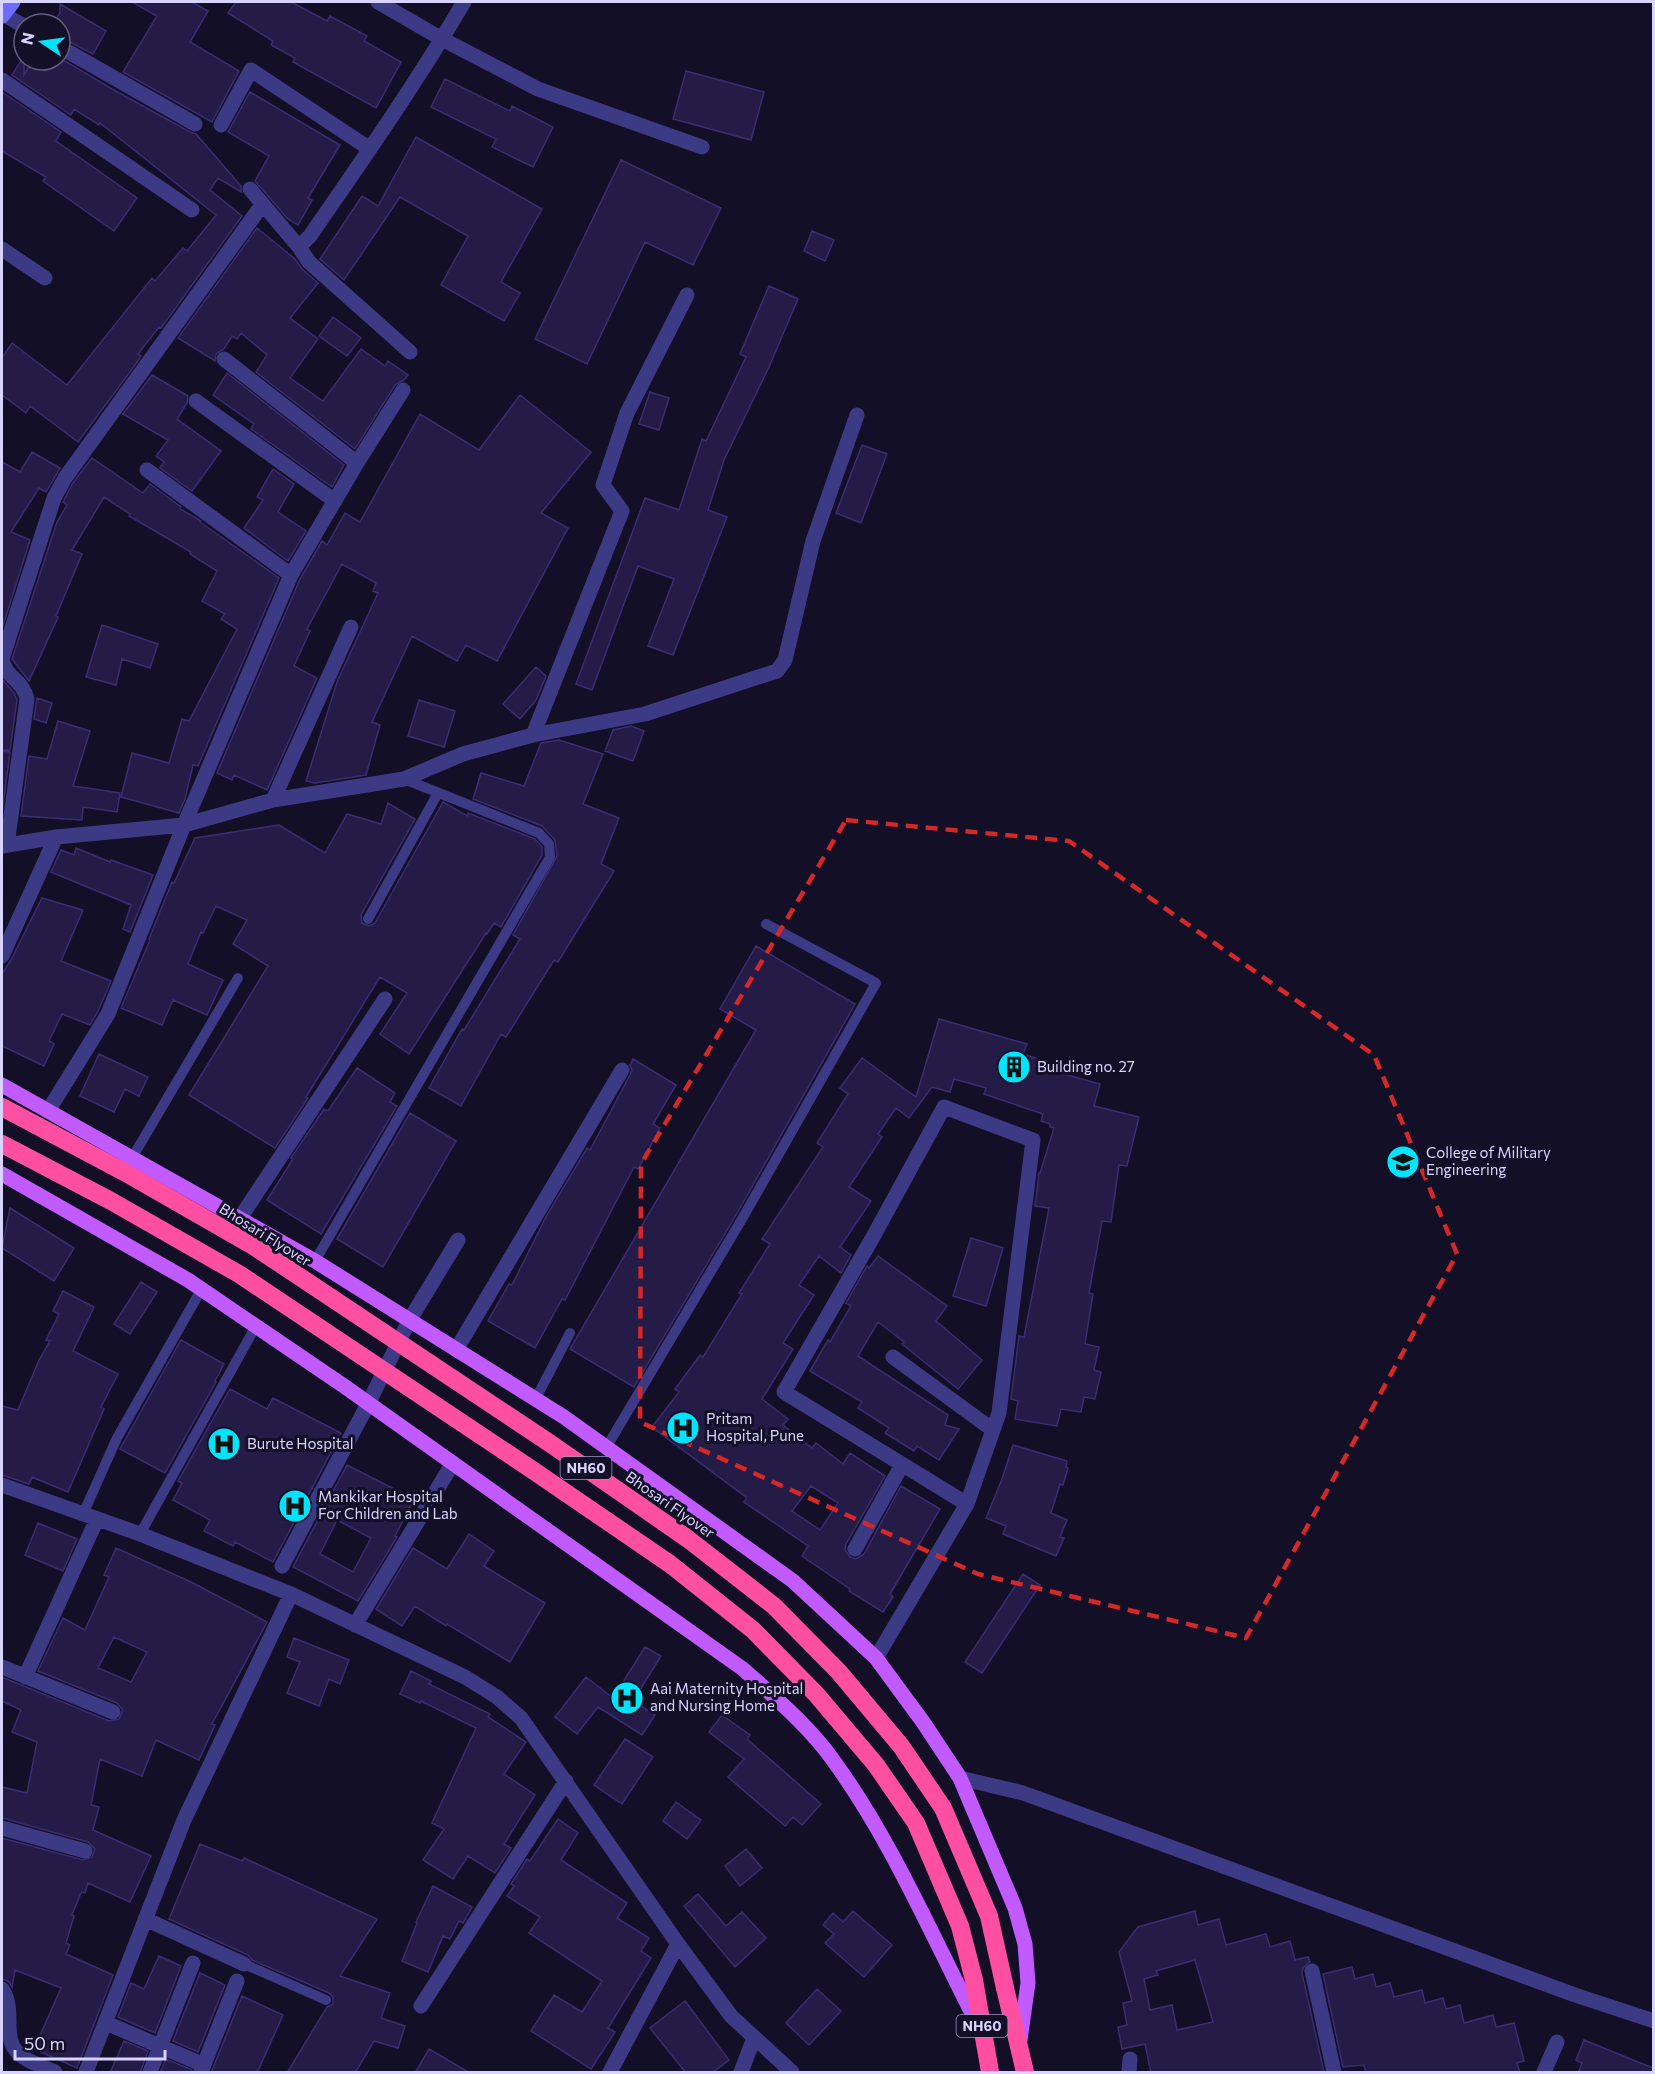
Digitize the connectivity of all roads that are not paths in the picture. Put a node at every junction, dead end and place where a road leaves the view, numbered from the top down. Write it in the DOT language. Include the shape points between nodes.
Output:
graph roads {
  1 [pos="13,2"];
  2 [pos="378,2"];
  3 [pos="464,2"];
  4 [pos="2,15"];
  5 [pos="442,39"];
  6 [pos="72,54"];
  7 [pos="2,80"];
  8 [pos="195,123"];
  9 [pos="221,125"];
  10 [pos="702,147"];
  11 [pos="370,149"];
  12 [pos="250,189"];
  13 [pos="262,205"];
  14 [pos="192,210"];
  15 [pos="298,247"];
  16 [pos="2,249"];
  17 [pos="45,278"];
  18 [pos="687,295"];
  19 [pos="410,352"];
  20 [pos="224,359"];
  21 [pos="404,390"];
  22 [pos="196,401"];
  23 [pos="857,415"];
  24 [pos="357,463"];
  25 [pos="147,470"];
  26 [pos="336,501"];
  27 [pos="291,575"];
  28 [pos="351,627"];
  29 [pos="533,735"];
  30 [pos="404,779"];
  31 [pos="438,793"];
  32 [pos="273,800"];
  33 [pos="184,825"];
  34 [pos="56,837"];
  35 [pos="4,846"];
  36 [pos="368,919"];
  37 [pos="766,924"];
  38 [pos="2,956"];
  39 [pos="238,978"];
  40 [pos="385,999"];
  41 [pos="622,1070"];
  42 [pos="2,1085"];
  43 [pos="2,1107"];
  44 [pos="48,1111"];
  45 [pos="2,1144"];
  46 [pos="132,1158"];
  47 [pos="2,1174"];
  48 [pos="240,1218"];
  49 [pos="458,1240"];
  50 [pos="315,1261"];
  51 [pos="201,1290"];
  52 [pos="409,1322"];
  53 [pos="256,1326"];
  54 [pos="570,1333"];
  55 [pos="456,1350"];
  56 [pos="892,1357"];
  57 [pos="535,1400"];
  58 [pos="368,1404"];
  59 [pos="993,1430"];
  60 [pos="606,1448"];
  61 [pos="453,1463"];
  62 [pos="902,1465"];
  63 [pos="2,1485"];
  64 [pos="967,1504"];
  65 [pos="90,1516"];
  66 [pos="140,1534"];
  67 [pos="855,1549"];
  68 [pos="282,1566"];
  69 [pos="291,1594"];
  70 [pos="355,1625"];
  71 [pos="876,1658"];
  72 [pos="2,1667"];
  73 [pos="25,1677"];
  74 [pos="113,1712"];
  75 [pos="960,1778"];
  76 [pos="566,1781"];
  77 [pos="2,1828"];
  78 [pos="86,1851"];
  79 [pos="146,1919"];
  80 [pos="678,1944"];
  81 [pos="193,1963"];
  82 [pos="244,1964"];
  83 [pos="1312,1971"];
  84 [pos="237,1982"];
  85 [pos="2,1989"];
  86 [pos="326,2000"];
  87 [pos="421,2006"];
  88 [pos="1653,2021"];
  89 [pos="106,2023"];
  90 [pos="984,2036"];
  91 [pos="754,2038"];
  92 [pos="1019,2042"];
  93 [pos="1557,2042"];
  94 [pos="161,2046"];
  95 [pos="202,2069"];
  96 [pos="55,2073"];
  97 [pos="86,2073"];
  98 [pos="150,2073"];
  99 [pos="610,2073"];
  100 [pos="741,2073"];
  101 [pos="792,2073"];
  102 [pos="990,2073"];
  103 [pos="1025,2073"];
  104 [pos="1334,2073"];
  105 [pos="1544,2073"];
  1 -- 4 [label="street"];
  2 -- 5 [label="street"];
  3 -- 5 [label="street"];
  5 -- 10 [label="street" via="538,89"];
  5 -- 11 [label="street"];
  6 -- 8 [label="street"];
  7 -- 14 [label="street"];
  9 -- 11 [label="street" via="251,70"];
  11 -- 15 [label="street" via="310,237"];
  12 -- 13 [label="street"];
  13 -- 15 [label="street"];
  13 -- 35 [label="street" via="54,498 3,659 4,668 24,689 27,699"];
  15 -- 19 [label="street" via="309,262"];
  16 -- 17 [label="street"];
  18 -- 29 [label="street" via="627,413 603,485 622,512"];
  20 -- 24 [label="street"];
  21 -- 24 [label="street"];
  22 -- 26 [label="street"];
  23 -- 29 [label="street" via="813,541 785,660 777,671 645,714"];
  24 -- 26 [label="street"];
  25 -- 27 [label="street"];
  26 -- 27 [label="street"];
  27 -- 33 [label="street"];
  28 -- 32 [label="street"];
  29 -- 30 [label="street" via="464,754"];
  30 -- 31 [label="lane"];
  30 -- 32 [label="street"];
  31 -- 36 [label="lane"];
  31 -- 50 [label="lane" via="539,833 549,844 550,857"];
  32 -- 33 [label="street"];
  33 -- 34 [label="street"];
  33 -- 44 [label="street" via="108,1014"];
  34 -- 35 [label="street"];
  34 -- 38 [label="street"];
  37 -- 60 [label="lane" via="876,983"];
  39 -- 46 [label="lane"];
  40 -- 48 [label="street"];
  41 -- 55 [label="street"];
  42 -- 44 [label="main road"];
  43 -- 92 [label="highway, Bhosari Flyover / NH60, bridge" via="255,1247 548,1442 688,1539 774,1606 839,1672 901,1746 943,1808 989,1916"];
  44 -- 46 [label="main road"];
  45 -- 90 [label="highway, NH60, bridge" via="239,1274 531,1468 660,1558 753,1630 861,1747 915,1823 960,1926"];
  46 -- 48 [label="main road"];
  47 -- 51 [label="main road"];
  48 -- 50 [label="main road"];
  49 -- 52 [label="street"];
  50 -- 52 [label="main road"];
  51 -- 53 [label="main road"];
  51 -- 65 [label="lane" via="117,1438"];
  52 -- 55 [label="main road"];
  52 -- 58 [label="street"];
  53 -- 58 [label="main road"];
  53 -- 66 [label="lane"];
  54 -- 57 [label="lane"];
  55 -- 57 [label="main road"];
  56 -- 59 [label="street"];
  57 -- 60 [label="main road"];
  58 -- 61 [label="main road"];
  58 -- 68 [label="street"];
  59 -- 62 [label="street" via="999,1413 1033,1140 944,1107 784,1392"];
  59 -- 64 [label="street"];
  60 -- 71 [label="main road" via="793,1581"];
  61 -- 70 [label="street"];
  61 -- 90 [label="main road" via="743,1669 792,1714 832,1759 880,1831"];
  62 -- 64 [label="street"];
  62 -- 67 [label="street"];
  63 -- 65 [label="street"];
  64 -- 71 [label="street"];
  65 -- 66 [label="street"];
  65 -- 73 [label="street"];
  66 -- 69 [label="street"];
  69 -- 70 [label="street"];
  69 -- 79 [label="street" via="184,1820"];
  70 -- 76 [label="street" via="465,1677 498,1697 520,1718"];
  71 -- 75 [label="main road"];
  72 -- 73 [label="street"];
  73 -- 74 [label="street"];
  75 -- 88 [label="street" via="1023,1793"];
  75 -- 92 [label="main road" via="1015,1908 1025,1944 1028,1983"];
  76 -- 80 [label="street"];
  76 -- 87 [label="street"];
  77 -- 78 [label="street"];
  79 -- 82 [label="street"];
  79 -- 89 [label="street"];
  80 -- 91 [label="street" via="731,2016"];
  80 -- 99 [label="street"];
  81 -- 94 [label="street"];
  82 -- 86 [label="lane"];
  83 -- 104 [label="street"];
  84 -- 95 [label="street"];
  85 -- 96 [label="street" via="9,2008 12,2044 19,2054"];
  89 -- 94 [label="street"];
  89 -- 97 [label="street"];
  90 -- 102 [label="highway, NH60"];
  91 -- 100 [label="street"];
  91 -- 101 [label="street"];
  92 -- 103 [label="highway, NH60"];
  93 -- 105 [label="street"];
  94 -- 95 [label="street"];
  94 -- 98 [label="street"];
}
